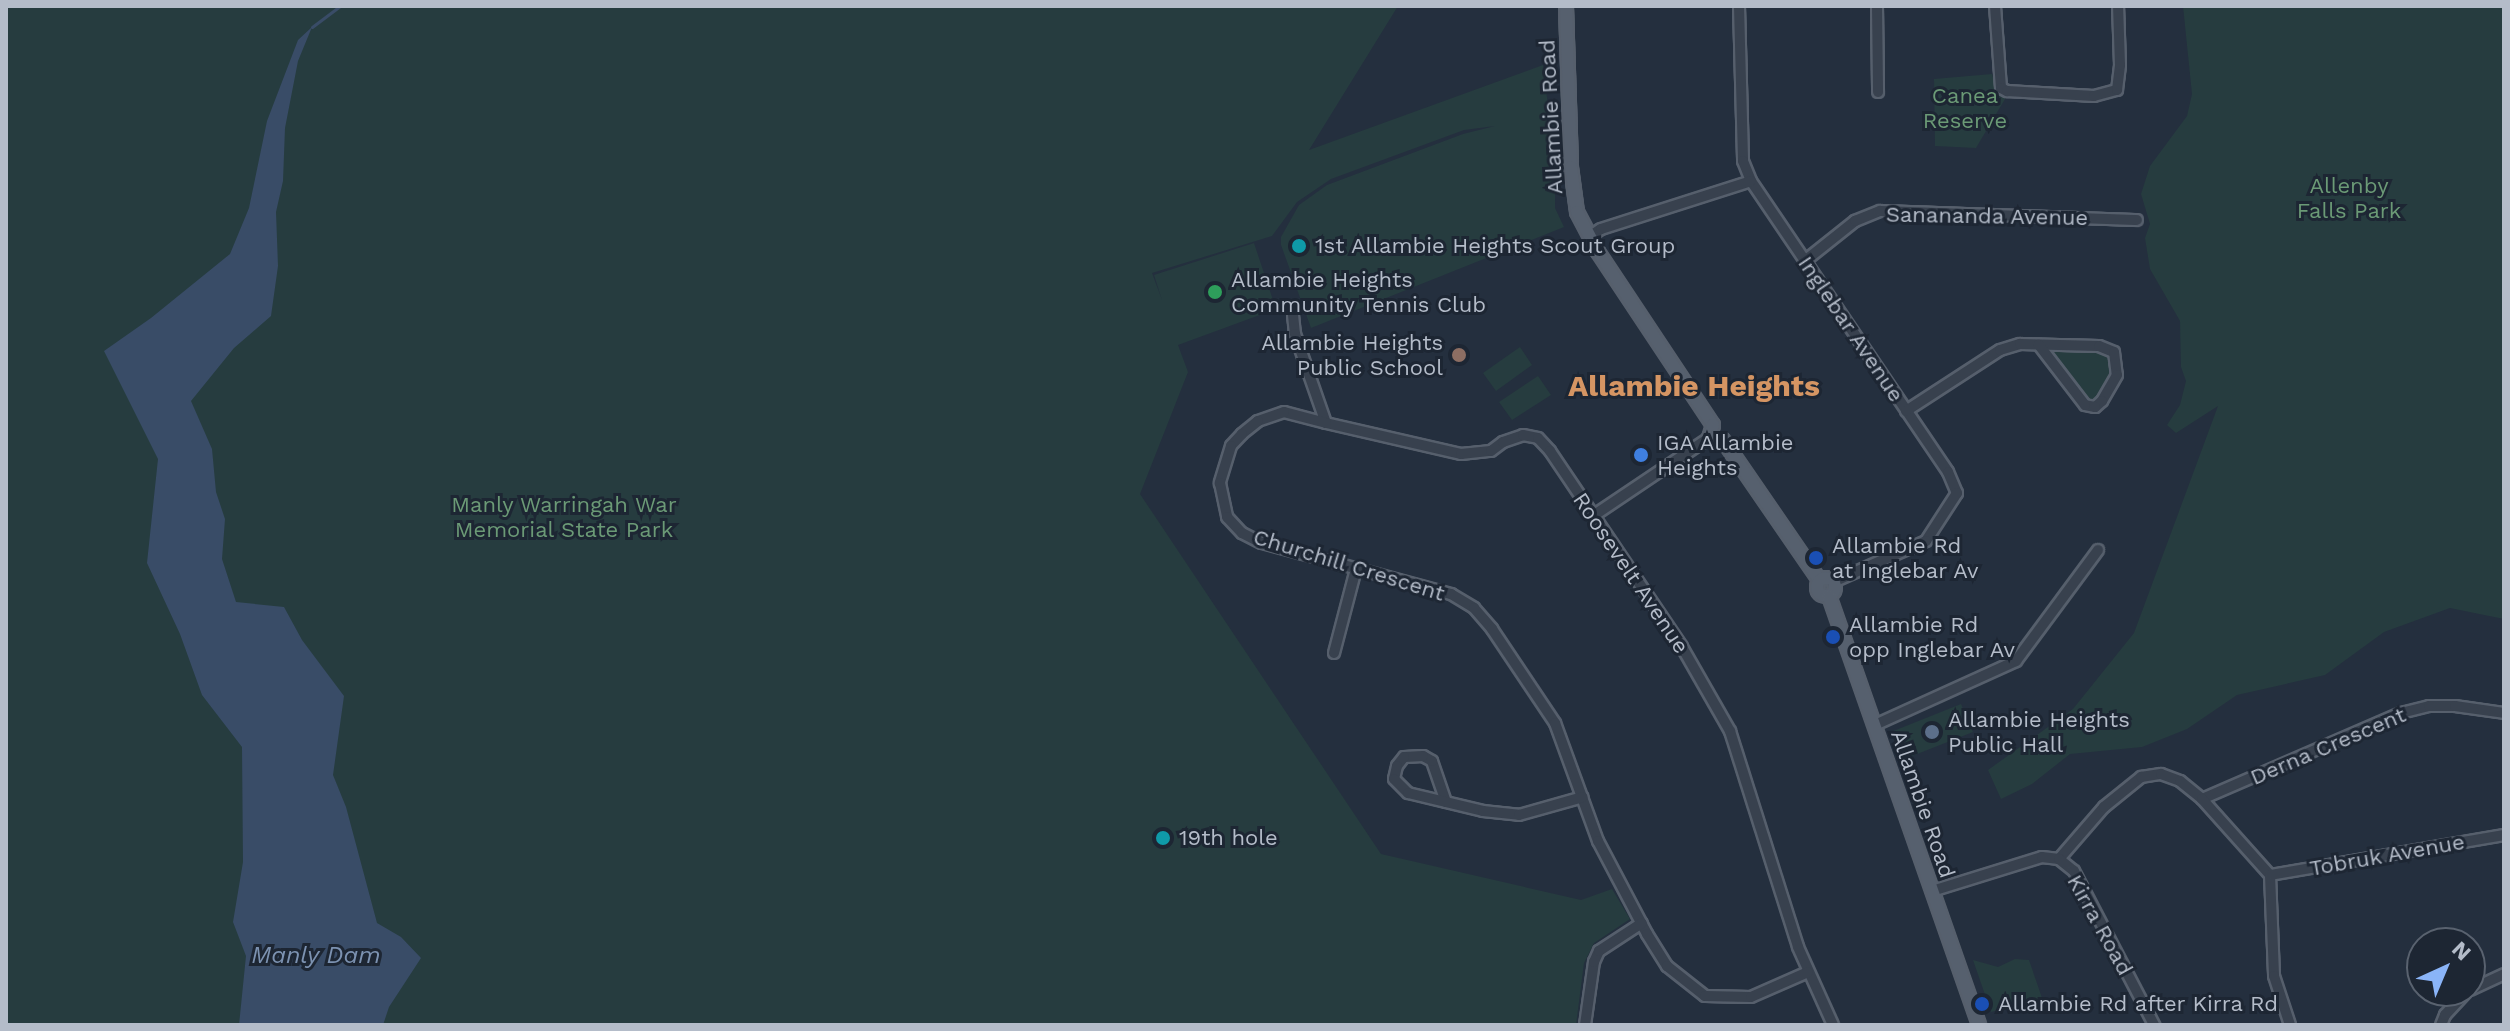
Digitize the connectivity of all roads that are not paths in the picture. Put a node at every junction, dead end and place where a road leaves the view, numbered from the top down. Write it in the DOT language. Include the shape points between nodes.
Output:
graph roads {
  1 [pos="1566,6"];
  2 [pos="1739,6"];
  3 [pos="1877,6"];
  4 [pos="1995,6"];
  5 [pos="2118,6"];
  6 [pos="1878,92"];
  7 [pos="1751,181"];
  8 [pos="2137,220"];
  9 [pos="1589,237"];
  10 [pos="1806,260"];
  11 [pos="1293,315"];
  12 [pos="2039,345"];
  13 [pos="1906,411"];
  14 [pos="1326,423"];
  15 [pos="1711,432"];
  16 [pos="1593,516"];
  17 [pos="2098,550"];
  18 [pos="1356,569"];
  19 [pos="1826,582"];
  20 [pos="1334,653"];
  21 [pos="2504,713"];
  22 [pos="1875,725"];
  23 [pos="1583,797"];
  24 [pos="2202,799"];
  25 [pos="1446,802"];
  26 [pos="2504,835"];
  27 [pos="2059,859"];
  28 [pos="2270,875"];
  29 [pos="1932,891"];
  30 [pos="1642,923"];
  31 [pos="1808,972"];
  32 [pos="2452,1007"];
  33 [pos="1585,1025"];
  34 [pos="1833,1025"];
  35 [pos="1979,1025"];
  36 [pos="2154,1025"];
  37 [pos="2290,1025"];
  38 [pos="2441,1025"];
  1 -- 9 [label="main road, Allambie Road" via="1573,192"];
  2 -- 7 [label="street, Inglebar Avenue" via="1743,161"];
  3 -- 6 [label="street"];
  4 -- 5 [label="street" via="2001,88 2094,96 2117,90"];
  7 -- 9 [label="street"];
  7 -- 10 [label="street, Inglebar Avenue"];
  8 -- 10 [label="street, Sanananda Avenue" via="1880,211 1855,221"];
  9 -- 15 [label="main road, Allambie Road"];
  10 -- 13 [label="street, Inglebar Avenue"];
  11 -- 14 [label="street"];
  12 -- 12 [label="street" via="2085,405 2095,407 2102,401 2117,375 2114,352 2099,346"];
  12 -- 13 [label="street" via="2000,350"];
  13 -- 19 [label="street, Inglebar Avenue" via="1957,493 1926,541"];
  14 -- 16 [label="street, Roosevelt Avenue" via="1461,454 1491,451 1523,435 1538,438"];
  14 -- 18 [label="street, Churchill Crescent" via="1284,412 1258,421 1231,446 1220,483 1222,504 1242,533 1262,543"];
  15 -- 16 [label="street"];
  15 -- 19 [label="main road, Allambie Road" via="1724,427 1723,440"];
  16 -- 31 [label="street, Roosevelt Avenue" via="1682,647 1730,731"];
  17 -- 22 [label="street" via="2016,661"];
  18 -- 20 [label="street"];
  18 -- 23 [label="street, Churchill Crescent" via="1451,594 1474,608 1555,723"];
  19 -- 22 [label="main road, Allambie Road" via="1834,590 1829,596"];
  21 -- 24 [label="street, Derna Crescent" via="2429,706 2401,713"];
  22 -- 29 [label="main road, Allambie Road"];
  23 -- 25 [label="street" via="1519,815"];
  23 -- 30 [label="street, Churchill Crescent" via="1598,841"];
  24 -- 27 [label="street" via="2161,774 2141,777 2104,807"];
  24 -- 28 [label="street"];
  25 -- 25 [label="street" via="1401,788 1394,779 1404,757 1432,761"];
  26 -- 28 [label="street, Tobruk Avenue"];
  27 -- 29 [label="street, Kirra Road" via="2042,857"];
  27 -- 36 [label="street, Kirra Road" via="2074,871"];
  28 -- 37 [label="street" via="2274,976"];
  29 -- 35 [label="main road, Allambie Road"];
  30 -- 31 [label="street, Churchill Crescent" via="1667,966 1705,996 1751,997"];
  30 -- 33 [label="street" via="1599,951"];
  31 -- 34 [label="street, Roosevelt Avenue"];
  32 -- 38 [label="street"];
}
